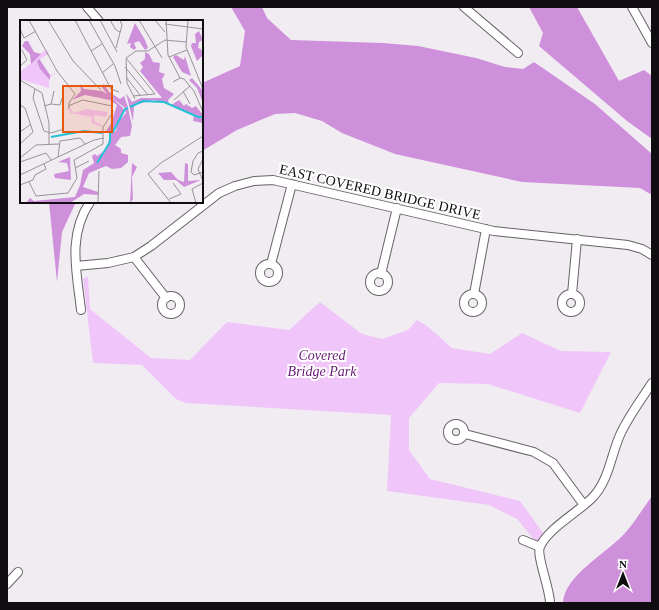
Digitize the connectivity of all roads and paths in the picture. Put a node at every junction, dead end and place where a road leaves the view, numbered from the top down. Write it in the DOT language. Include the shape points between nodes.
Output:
graph roads {
  1 [pos="87,7"];
  2 [pos="464,7"];
  3 [pos="632,7"];
  4 [pos="98,20"];
  5 [pos="652,43"];
  6 [pos="518,53"];
  7 [pos="292,184"];
  8 [pos="89,203"];
  9 [pos="397,208"];
  10 [pos="486,229"];
  11 [pos="577,239"];
  12 [pos="652,255"];
  13 [pos="134,256"];
  14 [pos="271,264"];
  15 [pos="76,266"];
  16 [pos="381,274"];
  17 [pos="474,294"];
  18 [pos="572,294"];
  19 [pos="166,298"];
  20 [pos="81,310"];
  21 [pos="652,383"];
  22 [pos="465,434"];
  23 [pos="584,505"];
  24 [pos="523,540"];
  25 [pos="540,547"];
  26 [pos="18,572"];
  27 [pos="7,584"];
  28 [pos="550,603"];
  1 -- 4 [label="street"];
  2 -- 6 [label="street"];
  3 -- 5 [label="street"];
  7 -- 9 [label="street, EAST COVERED BRIDGE DRIVE"];
  7 -- 13 [label="street, EAST COVERED BRIDGE DRIVE" via="273,180 235,186 220,193 152,246"];
  7 -- 14 [label="street"];
  8 -- 15 [label="street" via="79,222 75,244"];
  9 -- 10 [label="street, EAST COVERED BRIDGE DRIVE"];
  9 -- 16 [label="street"];
  10 -- 11 [label="street, EAST COVERED BRIDGE DRIVE"];
  10 -- 17 [label="street"];
  11 -- 12 [label="street, EAST COVERED BRIDGE DRIVE" via="628,245"];
  11 -- 18 [label="street"];
  13 -- 15 [label="street, EAST COVERED BRIDGE DRIVE" via="108,263"];
  13 -- 19 [label="street"];
  15 -- 20 [label="street"];
  21 -- 23 [label="street" via="623,427 601,487"];
  22 -- 23 [label="street" via="534,452 544,457 553,463"];
  23 -- 25 [label="street" via="551,532"];
  24 -- 25 [label="street"];
  25 -- 28 [label="street" via="539,554"];
  26 -- 27 [label="street"];
}
